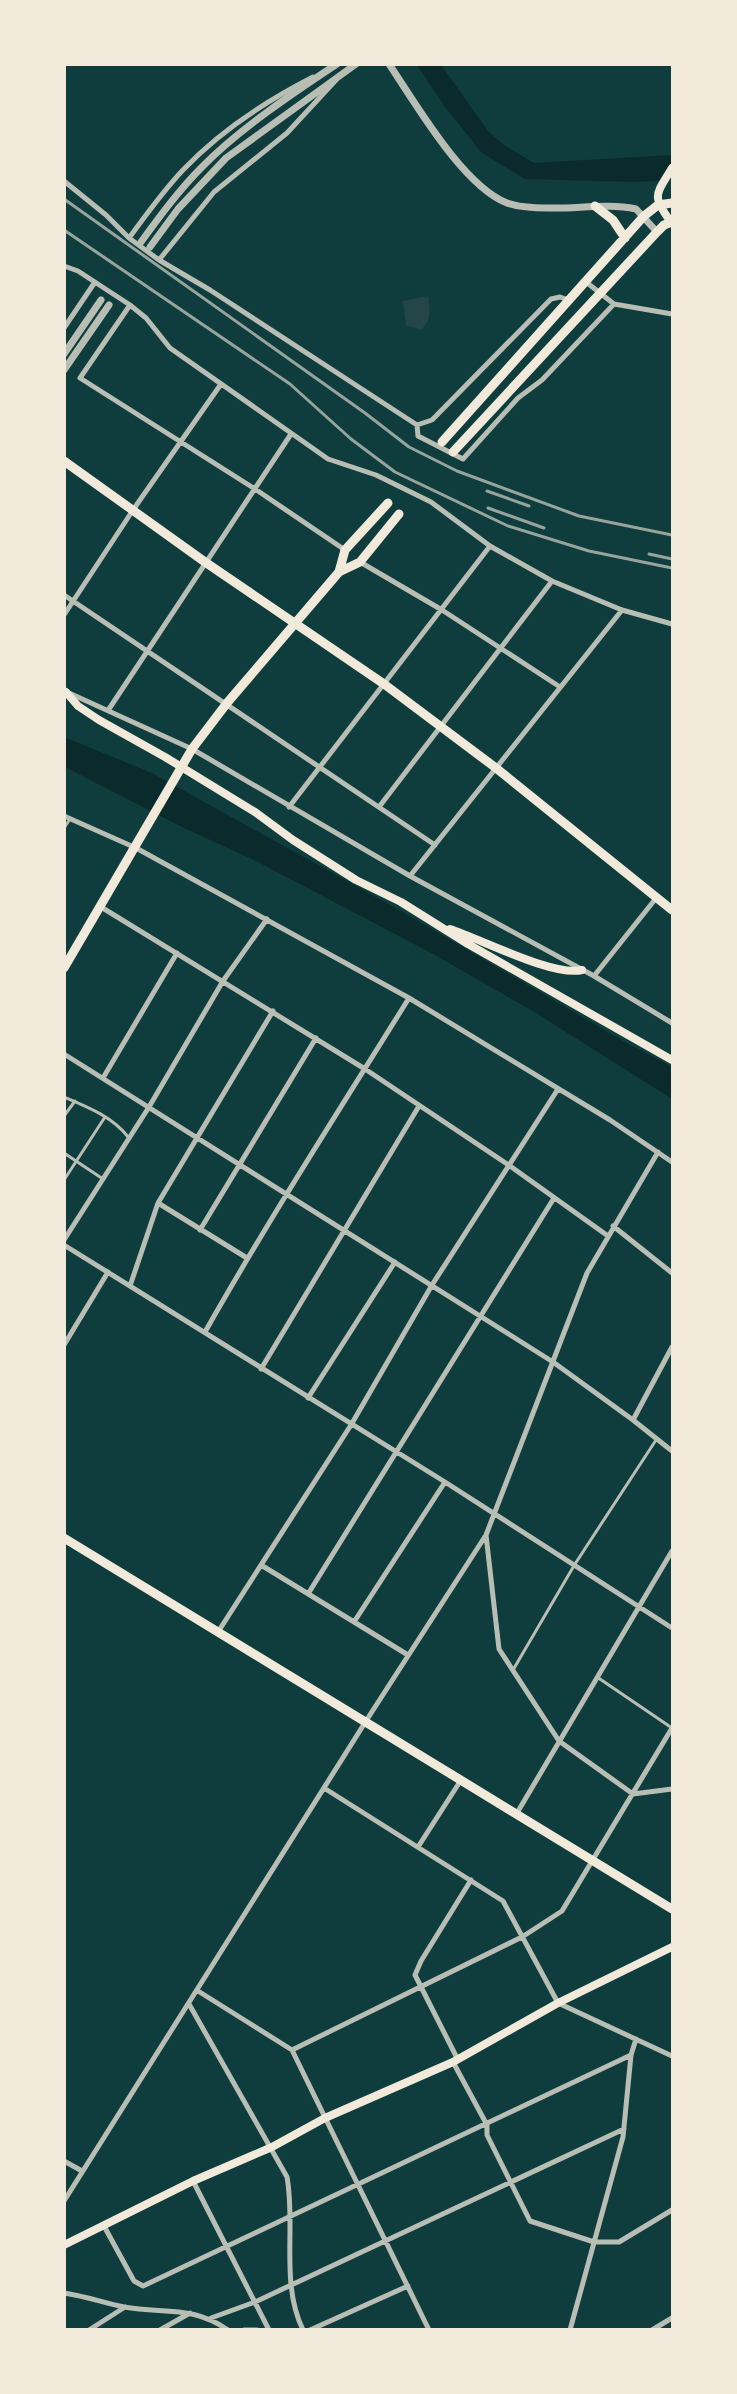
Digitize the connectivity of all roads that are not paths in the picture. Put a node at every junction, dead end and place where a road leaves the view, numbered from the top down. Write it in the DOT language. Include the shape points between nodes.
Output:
graph roads {
  1 [pos="356,64"];
  2 [pos="389,64"];
  3 [pos="334,66"];
  4 [pos="340,76"];
  5 [pos="672,168"];
  6 [pos="64,182"];
  7 [pos="672,203"];
  8 [pos="595,206"];
  9 [pos="658,206"];
  10 [pos="644,216"];
  11 [pos="672,222"];
  12 [pos="657,232"];
  13 [pos="129,238"];
  14 [pos="625,238"];
  15 [pos="141,242"];
  16 [pos="150,247"];
  17 [pos="159,260"];
  18 [pos="64,266"];
  19 [pos="95,282"];
  20 [pos="586,282"];
  21 [pos="601,293"];
  22 [pos="101,300"];
  23 [pos="570,301"];
  24 [pos="614,304"];
  25 [pos="109,305"];
  26 [pos="130,305"];
  27 [pos="672,314"];
  28 [pos="64,328"];
  29 [pos="64,354"];
  30 [pos="64,370"];
  31 [pos="221,384"];
  32 [pos="417,425"];
  33 [pos="291,434"];
  34 [pos="182,442"];
  35 [pos="442,442"];
  36 [pos="453,452"];
  37 [pos="64,461"];
  38 [pos="255,489"];
  39 [pos="388,503"];
  40 [pos="133,510"];
  41 [pos="399,514"];
  42 [pos="490,546"];
  43 [pos="345,550"];
  44 [pos="205,562"];
  45 [pos="360,562"];
  46 [pos="339,572"];
  47 [pos="552,581"];
  48 [pos="64,595"];
  49 [pos="74,601"];
  50 [pos="442,610"];
  51 [pos="622,610"];
  52 [pos="64,615"];
  53 [pos="295,622"];
  54 [pos="672,624"];
  55 [pos="500,648"];
  56 [pos="148,650"];
  57 [pos="384,684"];
  58 [pos="560,687"];
  59 [pos="65,692"];
  60 [pos="227,703"];
  61 [pos="109,710"];
  62 [pos="440,726"];
  63 [pos="191,751"];
  64 [pos="321,767"];
  65 [pos="496,768"];
  66 [pos="289,807"];
  67 [pos="379,807"];
  68 [pos="67,817"];
  69 [pos="64,828"];
  70 [pos="435,845"];
  71 [pos="136,848"];
  72 [pos="410,876"];
  73 [pos="657,897"];
  74 [pos="101,907"];
  75 [pos="672,910"];
  76 [pos="267,919"];
  77 [pos="434,924"];
  78 [pos="177,953"];
  79 [pos="64,968"];
  80 [pos="582,970"];
  81 [pos="594,976"];
  82 [pos="223,981"];
  83 [pos="409,998"];
  84 [pos="273,1011"];
  85 [pos="672,1023"];
  86 [pos="316,1038"];
  87 [pos="64,1054"];
  88 [pos="672,1060"];
  89 [pos="365,1069"];
  90 [pos="103,1078"];
  91 [pos="558,1089"];
  92 [pos="64,1097"];
  93 [pos="75,1101"];
  94 [pos="419,1106"];
  95 [pos="149,1107"];
  96 [pos="64,1116"];
  97 [pos="105,1117"];
  98 [pos="129,1138"];
  99 [pos="196,1138"];
  100 [pos="658,1152"];
  101 [pos="64,1153"];
  102 [pos="76,1161"];
  103 [pos="672,1162"];
  104 [pos="240,1166"];
  105 [pos="510,1166"];
  106 [pos="103,1179"];
  107 [pos="64,1180"];
  108 [pos="287,1196"];
  109 [pos="554,1198"];
  110 [pos="158,1203"];
  111 [pos="613,1226"];
  112 [pos="200,1230"];
  113 [pos="346,1231"];
  114 [pos="608,1236"];
  115 [pos="64,1240"];
  116 [pos="64,1245"];
  117 [pos="247,1258"];
  118 [pos="395,1262"];
  119 [pos="108,1272"];
  120 [pos="672,1273"];
  121 [pos="130,1286"];
  122 [pos="432,1286"];
  123 [pos="480,1317"];
  124 [pos="205,1332"];
  125 [pos="64,1345"];
  126 [pos="672,1347"];
  127 [pos="552,1362"];
  128 [pos="261,1369"];
  129 [pos="308,1398"];
  130 [pos="633,1420"];
  131 [pos="351,1425"];
  132 [pos="657,1438"];
  133 [pos="672,1448"];
  134 [pos="397,1453"];
  135 [pos="445,1482"];
  136 [pos="494,1513"];
  137 [pos="486,1535"];
  138 [pos="64,1538"];
  139 [pos="672,1551"];
  140 [pos="575,1564"];
  141 [pos="261,1565"];
  142 [pos="308,1594"];
  143 [pos="639,1608"];
  144 [pos="354,1622"];
  145 [pos="672,1627"];
  146 [pos="218,1632"];
  147 [pos="408,1655"];
  148 [pos="513,1670"];
  149 [pos="597,1677"];
  150 [pos="366,1721"];
  151 [pos="672,1728"];
  152 [pos="559,1741"];
  153 [pos="461,1780"];
  154 [pos="324,1788"];
  155 [pos="672,1789"];
  156 [pos="633,1794"];
  157 [pos="517,1813"];
  158 [pos="418,1847"];
  159 [pos="594,1860"];
  160 [pos="471,1880"];
  161 [pos="672,1909"];
  162 [pos="522,1937"];
  163 [pos="672,1947"];
  164 [pos="422,1988"];
  165 [pos="198,1991"];
  166 [pos="558,2003"];
  167 [pos="189,2004"];
  168 [pos="636,2039"];
  169 [pos="292,2050"];
  170 [pos="631,2055"];
  171 [pos="672,2056"];
  172 [pos="455,2060"];
  173 [pos="325,2118"];
  174 [pos="487,2125"];
  175 [pos="624,2129"];
  176 [pos="272,2147"];
  177 [pos="64,2161"];
  178 [pos="82,2171"];
  179 [pos="193,2181"];
  180 [pos="510,2182"];
  181 [pos="357,2185"];
  182 [pos="64,2201"];
  183 [pos="672,2210"];
  184 [pos="289,2217"];
  185 [pos="104,2226"];
  186 [pos="385,2241"];
  187 [pos="594,2242"];
  188 [pos="64,2245"];
  189 [pos="227,2247"];
  190 [pos="292,2285"];
  191 [pos="408,2286"];
  192 [pos="64,2293"];
  193 [pos="255,2302"];
  194 [pos="125,2307"];
  195 [pos="190,2313"];
  196 [pos="211,2318"];
  197 [pos="672,2318"];
  198 [pos="89,2330"];
  199 [pos="160,2330"];
  200 [pos="228,2330"];
  201 [pos="244,2330"];
  202 [pos="257,2330"];
  203 [pos="269,2330"];
  204 [pos="303,2330"];
  205 [pos="309,2330"];
  206 [pos="429,2330"];
  207 [pos="570,2330"];
  208 [pos="652,2330"];
  1 -- 4 [label="street"];
  2 -- 8 [label="street" via="429,123 483,188 508,203 548,208"];
  3 -- 13 [label="street" via="264,104 212,143 172,183"];
  3 -- 15 [label="street" via="202,166"];
  4 -- 16 [label="street" via="226,158 178,209"];
  4 -- 17 [label="street" via="287,133 214,192"];
  5 -- 9 [label="main road" via="657,196"];
  6 -- 13 [label="street"];
  7 -- 9 [label="main road"];
  8 -- 10 [label="street" via="627,207"];
  8 -- 14 [label="main road" via="613,220"];
  9 -- 10 [label="main road"];
  9 -- 11 [label="main road"];
  10 -- 12 [label="street"];
  10 -- 14 [label="main road"];
  11 -- 12 [label="main road"];
  12 -- 21 [label="main road"];
  13 -- 17 [label="street"];
  14 -- 20 [label="main road"];
  17 -- 32 [label="street"];
  18 -- 19 [label="street"];
  19 -- 26 [label="street"];
  19 -- 28 [label="street"];
  20 -- 21 [label="street"];
  20 -- 23 [label="main road"];
  21 -- 24 [label="street"];
  21 -- 36 [label="main road"];
  22 -- 29 [label="street"];
  23 -- 32 [label="street" via="551,299 432,420"];
  23 -- 35 [label="main road"];
  24 -- 27 [label="street"];
  24 -- 32 [label="street" via="542,380 518,398 463,459 418,436"];
  25 -- 30 [label="street"];
  26 -- 31 [label="street" via="170,348"];
  26 -- 34 [label="street" via="80,378"];
  31 -- 33 [label="street"];
  31 -- 34 [label="street"];
  33 -- 38 [label="street"];
  33 -- 42 [label="street" via="328,459 431,502"];
  34 -- 38 [label="street"];
  34 -- 40 [label="street"];
  37 -- 40 [label="main road"];
  38 -- 43 [label="street"];
  38 -- 44 [label="street"];
  39 -- 43 [label="main road"];
  40 -- 44 [label="main road"];
  40 -- 49 [label="street"];
  41 -- 45 [label="main road"];
  42 -- 47 [label="street"];
  42 -- 50 [label="street"];
  43 -- 46 [label="main road"];
  44 -- 53 [label="main road"];
  44 -- 56 [label="street"];
  45 -- 46 [label="main road"];
  45 -- 50 [label="street"];
  46 -- 53 [label="main road"];
  47 -- 51 [label="street"];
  47 -- 55 [label="street"];
  48 -- 49 [label="street"];
  49 -- 52 [label="street"];
  49 -- 56 [label="street"];
  50 -- 55 [label="street"];
  50 -- 57 [label="street"];
  51 -- 54 [label="street"];
  51 -- 58 [label="street"];
  53 -- 57 [label="main road"];
  53 -- 60 [label="main road"];
  55 -- 58 [label="street"];
  55 -- 62 [label="street"];
  56 -- 60 [label="street"];
  56 -- 61 [label="street"];
  57 -- 62 [label="main road"];
  57 -- 64 [label="street"];
  58 -- 65 [label="street"];
  59 -- 61 [label="street"];
  59 -- 77 [label="main road" via="99,720 255,812 316,856"];
  60 -- 63 [label="main road"];
  60 -- 64 [label="street"];
  61 -- 63 [label="street"];
  62 -- 65 [label="main road"];
  62 -- 67 [label="street"];
  63 -- 66 [label="street"];
  63 -- 71 [label="main road"];
  64 -- 66 [label="street"];
  64 -- 67 [label="street"];
  65 -- 70 [label="street"];
  65 -- 73 [label="main road"];
  66 -- 72 [label="street"];
  67 -- 70 [label="street"];
  68 -- 69 [label="lane"];
  68 -- 71 [label="street"];
  70 -- 72 [label="street"];
  71 -- 74 [label="main road"];
  71 -- 76 [label="street"];
  72 -- 80 [label="street"];
  73 -- 75 [label="main road"];
  73 -- 81 [label="street"];
  74 -- 78 [label="street"];
  74 -- 79 [label="main road"];
  76 -- 82 [label="street"];
  76 -- 83 [label="street"];
  77 -- 80 [label="main road" via="566,971"];
  77 -- 88 [label="main road"];
  78 -- 82 [label="street"];
  78 -- 90 [label="street"];
  80 -- 81 [label="street"];
  81 -- 85 [label="street"];
  82 -- 84 [label="street"];
  82 -- 95 [label="street"];
  83 -- 89 [label="street"];
  83 -- 91 [label="street"];
  84 -- 86 [label="street"];
  84 -- 99 [label="street"];
  86 -- 89 [label="street"];
  86 -- 104 [label="street"];
  87 -- 90 [label="street"];
  89 -- 94 [label="street"];
  89 -- 108 [label="street"];
  90 -- 95 [label="street"];
  91 -- 100 [label="street"];
  91 -- 105 [label="street"];
  92 -- 93 [label="lane"];
  93 -- 96 [label="lane"];
  93 -- 97 [label="lane"];
  94 -- 105 [label="street"];
  94 -- 113 [label="street"];
  95 -- 98 [label="street"];
  95 -- 99 [label="street"];
  97 -- 98 [label="lane"];
  97 -- 102 [label="lane"];
  98 -- 106 [label="street"];
  99 -- 104 [label="street"];
  99 -- 110 [label="street"];
  100 -- 103 [label="street"];
  100 -- 111 [label="street"];
  101 -- 102 [label="lane"];
  102 -- 106 [label="lane"];
  102 -- 107 [label="lane"];
  104 -- 108 [label="street"];
  104 -- 112 [label="street"];
  105 -- 109 [label="street"];
  105 -- 122 [label="street"];
  106 -- 115 [label="street"];
  108 -- 113 [label="street"];
  108 -- 117 [label="street"];
  109 -- 114 [label="street"];
  109 -- 123 [label="street"];
  110 -- 112 [label="street"];
  110 -- 121 [label="street"];
  111 -- 114 [label="street"];
  111 -- 120 [label="street"];
  112 -- 117 [label="street"];
  113 -- 118 [label="street"];
  113 -- 128 [label="street"];
  114 -- 127 [label="street" via="587,1274"];
  116 -- 119 [label="street"];
  117 -- 124 [label="street"];
  118 -- 122 [label="street"];
  118 -- 129 [label="street"];
  119 -- 121 [label="street"];
  119 -- 125 [label="street"];
  121 -- 124 [label="street"];
  122 -- 123 [label="street"];
  122 -- 131 [label="street"];
  123 -- 127 [label="street"];
  123 -- 134 [label="street"];
  124 -- 128 [label="street"];
  126 -- 130 [label="street"];
  127 -- 130 [label="street"];
  127 -- 136 [label="street"];
  128 -- 129 [label="street"];
  129 -- 131 [label="street"];
  130 -- 132 [label="street"];
  131 -- 134 [label="street"];
  131 -- 141 [label="street"];
  132 -- 133 [label="street"];
  132 -- 140 [label="lane"];
  134 -- 135 [label="street"];
  134 -- 142 [label="street"];
  135 -- 136 [label="street"];
  135 -- 144 [label="street"];
  136 -- 137 [label="street"];
  136 -- 140 [label="street"];
  137 -- 147 [label="street"];
  137 -- 148 [label="street" via="499,1649"];
  138 -- 146 [label="main road"];
  139 -- 143 [label="street"];
  140 -- 143 [label="street"];
  140 -- 148 [label="lane"];
  141 -- 142 [label="street"];
  141 -- 146 [label="street"];
  142 -- 144 [label="street"];
  143 -- 145 [label="street"];
  143 -- 149 [label="street"];
  144 -- 147 [label="street"];
  146 -- 150 [label="main road"];
  147 -- 150 [label="street"];
  148 -- 152 [label="street"];
  149 -- 151 [label="lane"];
  149 -- 152 [label="street"];
  150 -- 153 [label="main road"];
  150 -- 154 [label="street"];
  151 -- 156 [label="street"];
  152 -- 156 [label="street"];
  152 -- 157 [label="street"];
  153 -- 157 [label="main road"];
  153 -- 158 [label="street"];
  154 -- 158 [label="street"];
  154 -- 165 [label="street"];
  155 -- 156 [label="street"];
  156 -- 159 [label="street"];
  157 -- 159 [label="main road"];
  158 -- 160 [label="street"];
  159 -- 161 [label="main road"];
  159 -- 162 [label="street" via="562,1911"];
  160 -- 162 [label="street" via="503,1901"];
  160 -- 164 [label="street" via="421,1961 415,1975"];
  162 -- 164 [label="street"];
  162 -- 166 [label="street"];
  163 -- 166 [label="main road"];
  164 -- 169 [label="street"];
  164 -- 172 [label="street"];
  165 -- 167 [label="street"];
  165 -- 169 [label="street"];
  166 -- 168 [label="street"];
  166 -- 172 [label="main road"];
  167 -- 176 [label="street"];
  167 -- 178 [label="street"];
  168 -- 170 [label="street"];
  168 -- 171 [label="street"];
  169 -- 173 [label="street"];
  170 -- 174 [label="street"];
  170 -- 175 [label="street"];
  172 -- 173 [label="main road"];
  172 -- 174 [label="street"];
  173 -- 176 [label="main road"];
  173 -- 181 [label="street"];
  174 -- 180 [label="street" via="487,2135"];
  174 -- 181 [label="street"];
  175 -- 180 [label="street"];
  175 -- 187 [label="street"];
  176 -- 179 [label="main road"];
  176 -- 184 [label="street" via="290,2189"];
  177 -- 178 [label="street"];
  178 -- 182 [label="street"];
  179 -- 185 [label="main road"];
  179 -- 189 [label="street"];
  180 -- 186 [label="street"];
  180 -- 187 [label="street" via="530,2221"];
  181 -- 184 [label="street"];
  181 -- 186 [label="street"];
  183 -- 187 [label="street" via="619,2242"];
  184 -- 189 [label="street"];
  184 -- 190 [label="street"];
  185 -- 188 [label="main road"];
  185 -- 189 [label="street" via="134,2281 143,2286"];
  186 -- 190 [label="street"];
  186 -- 191 [label="street"];
  187 -- 207 [label="street"];
  189 -- 193 [label="street"];
  190 -- 193 [label="street"];
  190 -- 204 [label="street"];
  191 -- 205 [label="street"];
  191 -- 206 [label="street"];
  192 -- 194 [label="street"];
  193 -- 196 [label="street"];
  193 -- 203 [label="street"];
  194 -- 195 [label="street"];
  194 -- 198 [label="street"];
  195 -- 196 [label="street"];
  195 -- 199 [label="street"];
  196 -- 200 [label="street"];
  197 -- 208 [label="street"];
  201 -- 202 [label="street"];
}
